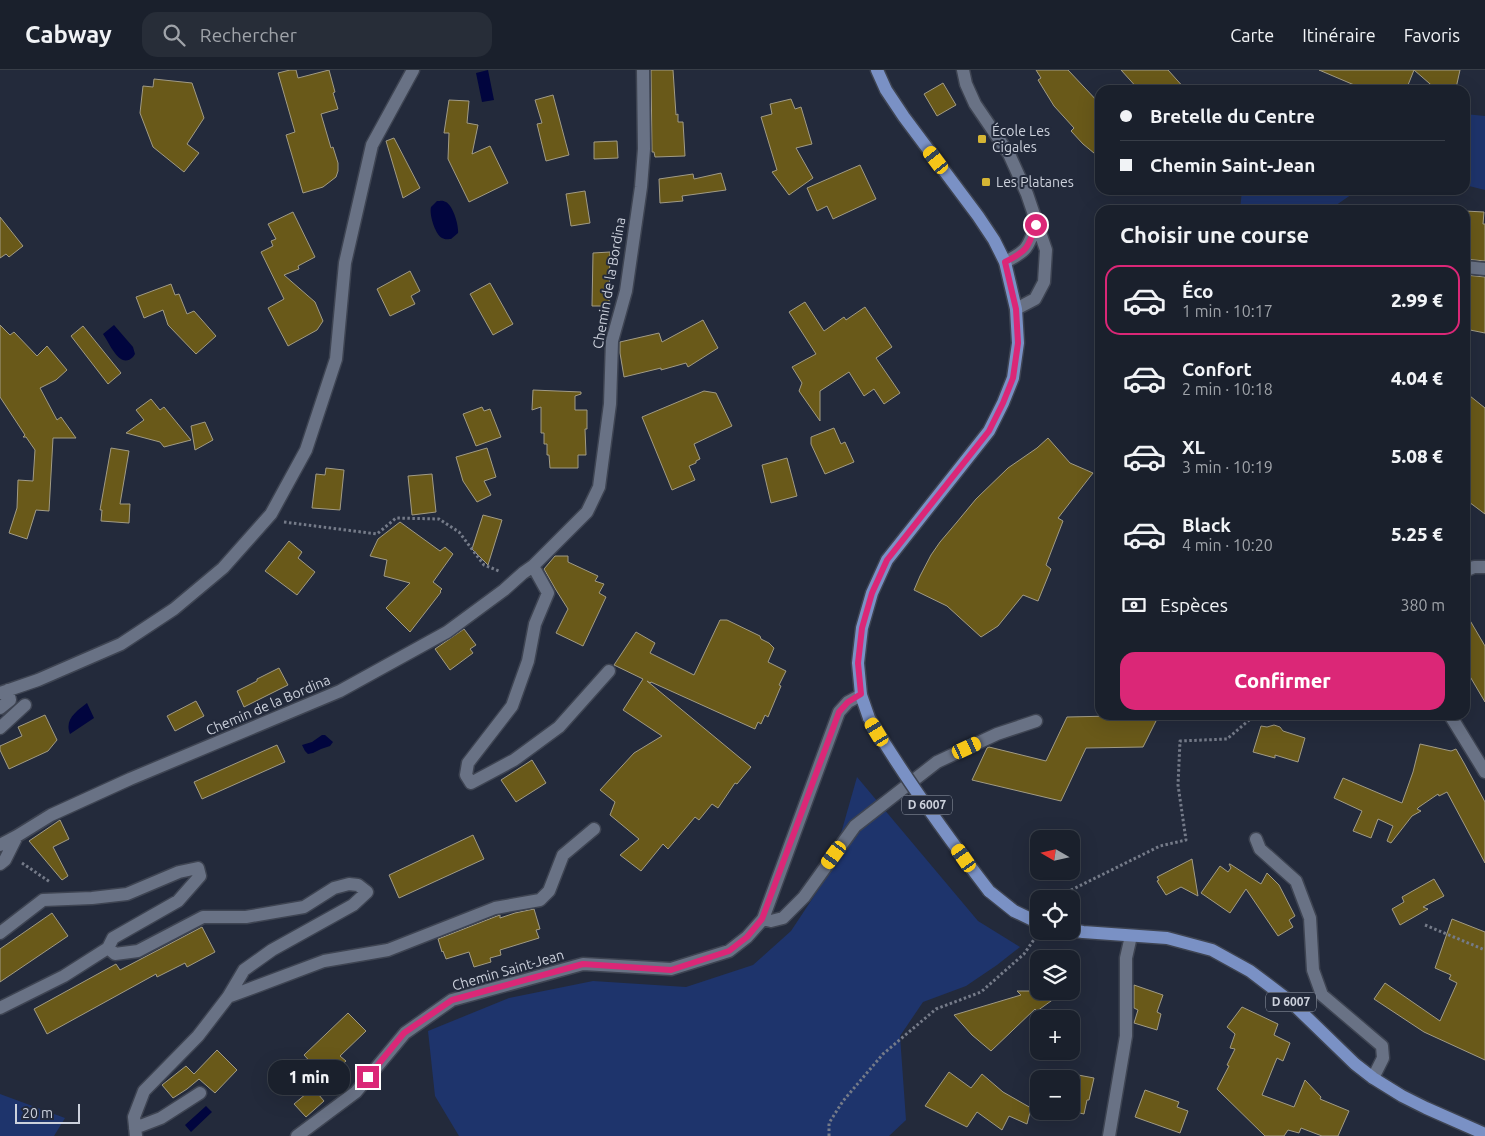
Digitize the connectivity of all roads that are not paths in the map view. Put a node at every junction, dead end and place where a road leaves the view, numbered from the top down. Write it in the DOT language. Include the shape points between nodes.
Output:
graph roads {
  1 [pos="413,70"];
  2 [pos="643,70"];
  3 [pos="877,70"];
  4 [pos="963,70"];
  5 [pos="1036,225"];
  6 [pos="1005,262"];
  7 [pos="1470,268"];
  8 [pos="1485,269"];
  9 [pos="1016,309"];
  10 [pos="1485,568"];
  11 [pos="1470,569"];
  12 [pos="528,570"];
  13 [pos="609,671"];
  14 [pos="4,692"];
  15 [pos="861,694"];
  16 [pos="25,705"];
  17 [pos="0,708"];
  18 [pos="1453,720"];
  19 [pos="1036,721"];
  20 [pos="0,728"];
  21 [pos="1485,772"];
  22 [pos="594,829"];
  23 [pos="1256,839"];
  24 [pos="4,849"];
  25 [pos="0,864"];
  26 [pos="762,919"];
  27 [pos="1030,919"];
  28 [pos="1080,931"];
  29 [pos="0,933"];
  30 [pos="1131,936"];
  31 [pos="108,948"];
  32 [pos="228,997"];
  33 [pos="0,1008"];
  34 [pos="1373,1078"];
  35 [pos="200,1093"];
  36 [pos="136,1132"];
  37 [pos="1485,1134"];
  38 [pos="296,1136"];
  39 [pos="1109,1136"];
  1 -- 14 [label="street" via="372,145 345,263 336,358 306,450 271,514 223,568 174,609 121,644"];
  2 -- 12 [label="street, Chemin de la Bordina" via="644,149 640,187 626,291 612,341 610,404 599,487 587,512"];
  3 -- 6 [label="main road, D 6007" via="904,117 978,216"];
  4 -- 5 [label="street" via="975,104 1009,154 1027,194"];
  5 -- 6 [label="street" via="1029,245"];
  5 -- 9 [label="street" via="1046,250 1044,282 1035,299"];
  6 -- 9 [label="main road, D 6007"];
  7 -- 8 [label="street"];
  9 -- 15 [label="main road, D 6007" via="1018,343 1013,378 989,431 887,560 872,593 862,628 858,663"];
  10 -- 11 [label="street"];
  12 -- 13 [label="street" via="548,593 535,624 528,661 512,706 468,763 466,775 471,783 514,760 559,727"];
  12 -- 24 [label="street, Chemin de la Bordina" via="447,632 340,690 51,815 17,836"];
  14 -- 17 [label="street" via="10,700"];
  15 -- 26 [label="street, Chemin Saint-Jean" via="839,712"];
  15 -- 27 [label="main road, D 6007, bridge" via="869,718 886,746 989,891 1014,911"];
  16 -- 20 [label="street"];
  18 -- 21 [label="street"];
  19 -- 26 [label="street" via="997,734 937,762 855,826 804,897 783,918"];
  22 -- 32 [label="street" via="563,854 549,891 540,900 495,908 388,950 324,961"];
  23 -- 34 [label="street" via="1260,849 1296,881 1310,918 1313,970 1322,996 1382,1046 1383,1058"];
  24 -- 25 [label="street" via="5,860"];
  26 -- 38 [label="street, Chemin Saint-Jean" via="729,951 671,970 583,964 452,1000 404,1033 356,1092"];
  28 -- 30 [label="main road, D 6007"];
  29 -- 31 [label="street" via="43,900 127,894 179,872 198,868 200,876 178,901 113,938"];
  30 -- 34 [label="main road, D 6007" via="1167,938 1212,950 1250,971 1291,1002"];
  30 -- 39 [label="street" via="1126,958 1126,1036"];
  31 -- 32 [label="street" via="115,954 138,951 203,917 246,917 304,907 334,888 350,884 358,885 367,892 353,905 272,950 244,970"];
  31 -- 33 [label="street" via="64,976"];
  32 -- 36 [label="street" via="198,1036 144,1091 134,1117"];
  34 -- 37 [label="main road, D 6007" via="1426,1108"];
  35 -- 36 [label="street"];
}
